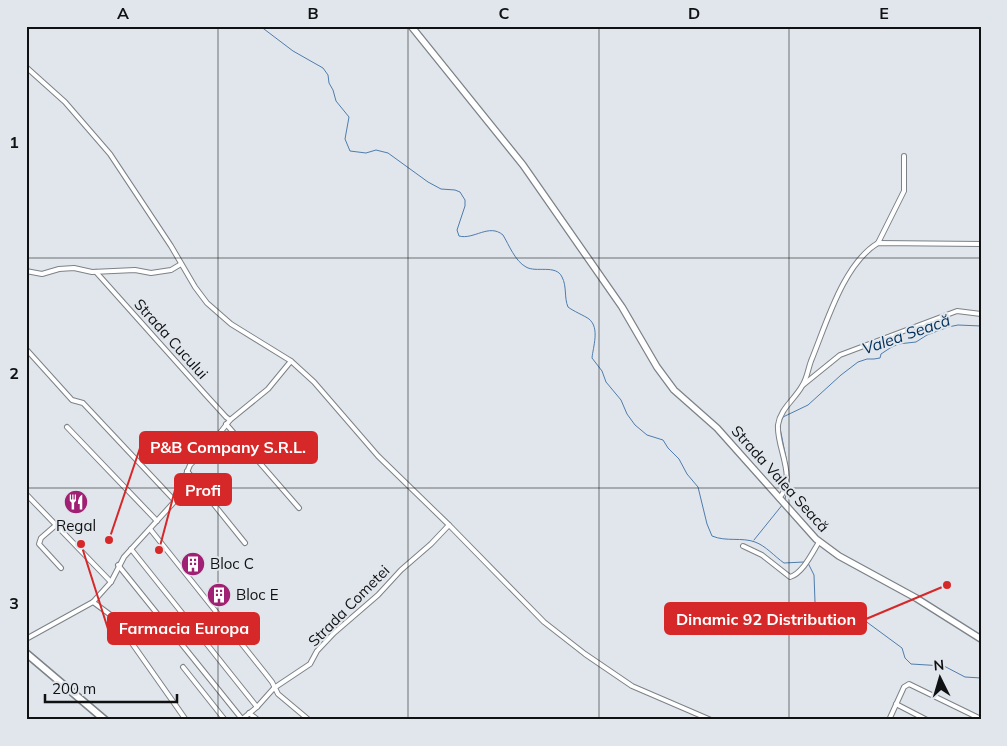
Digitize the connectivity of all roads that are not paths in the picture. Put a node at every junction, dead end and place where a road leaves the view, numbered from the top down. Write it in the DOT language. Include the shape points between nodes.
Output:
graph roads {
  1 [pos="411,26"];
  2 [pos="26,67"];
  3 [pos="904,156"];
  4 [pos="878,243"];
  5 [pos="981,244"];
  6 [pos="181,264"];
  7 [pos="26,271"];
  8 [pos="96,272"];
  9 [pos="981,314"];
  10 [pos="26,349"];
  11 [pos="290,361"];
  12 [pos="803,385"];
  13 [pos="230,420"];
  14 [pos="226,424"];
  15 [pos="67,427"];
  16 [pos="187,471"];
  17 [pos="27,497"];
  18 [pos="780,499"];
  19 [pos="175,501"];
  20 [pos="299,508"];
  21 [pos="157,521"];
  22 [pos="56,525"];
  23 [pos="450,525"];
  24 [pos="150,529"];
  25 [pos="819,542"];
  26 [pos="245,543"];
  27 [pos="743,546"];
  28 [pos="131,549"];
  29 [pos="118,565"];
  30 [pos="61,568"];
  31 [pos="110,582"];
  32 [pos="93,602"];
  33 [pos="26,639"];
  34 [pos="981,639"];
  35 [pos="26,653"];
  36 [pos="183,667"];
  37 [pos="274,688"];
  38 [pos="896,704"];
  39 [pos="257,707"];
  40 [pos="250,713"];
  41 [pos="981,718"];
  42 [pos="242,719"];
  43 [pos="105,720"];
  44 [pos="186,720"];
  45 [pos="225,720"];
  46 [pos="258,720"];
  47 [pos="310,720"];
  48 [pos="712,720"];
  49 [pos="889,720"];
  50 [pos="927,720"];
  1 -- 18 [label="main road, Strada Valea Seacă" via="523,165 604,279 674,390 717,428"];
  2 -- 6 [label="street" via="66,102 110,154"];
  3 -- 4 [label="street" via="904,191"];
  4 -- 5 [label="street"];
  4 -- 12 [label="street" via="852,270 839,294"];
  6 -- 8 [label="street" via="159,273 135,270"];
  6 -- 11 [label="street" via="207,303 231,324"];
  7 -- 8 [label="street" via="42,274 74,268"];
  8 -- 13 [label="street, Strada Cucului"];
  9 -- 12 [label="street" via="957,311 840,355"];
  10 -- 19 [label="street" via="72,400 83,403"];
  11 -- 13 [label="street" via="268,389"];
  11 -- 23 [label="street" via="314,382 378,456"];
  12 -- 18 [label="street" via="778,424 786,477"];
  13 -- 14 [label="street"];
  14 -- 16 [label="street"];
  14 -- 20 [label="street"];
  15 -- 21 [label="street"];
  16 -- 19 [label="street"];
  16 -- 26 [label="street"];
  17 -- 22 [label="street"];
  18 -- 25 [label="main road, Strada Valea Seacă"];
  19 -- 21 [label="street"];
  21 -- 24 [label="street"];
  22 -- 30 [label="street" via="41,538 40,544"];
  22 -- 31 [label="street"];
  23 -- 37 [label="street, Strada Cometei" via="334,633 310,664"];
  23 -- 48 [label="street" via="544,622 585,654 632,686"];
  24 -- 28 [label="street"];
  24 -- 37 [label="street"];
  25 -- 27 [label="street" via="795,576 788,576 762,555"];
  25 -- 34 [label="main road, Strada Valea Seacă"];
  28 -- 29 [label="street"];
  28 -- 39 [label="street"];
  29 -- 31 [label="street"];
  29 -- 42 [label="street"];
  31 -- 32 [label="street"];
  32 -- 33 [label="street"];
  32 -- 44 [label="street" via="112,616"];
  35 -- 43 [label="main road"];
  36 -- 45 [label="street"];
  37 -- 39 [label="street, Strada Cometei"];
  37 -- 47 [label="street"];
  38 -- 41 [label="street" via="904,687 909,684"];
  38 -- 49 [label="street"];
  38 -- 50 [label="street"];
  39 -- 40 [label="street, Strada Cometei"];
  40 -- 42 [label="street, Strada Cometei"];
  40 -- 46 [label="street"];
}
